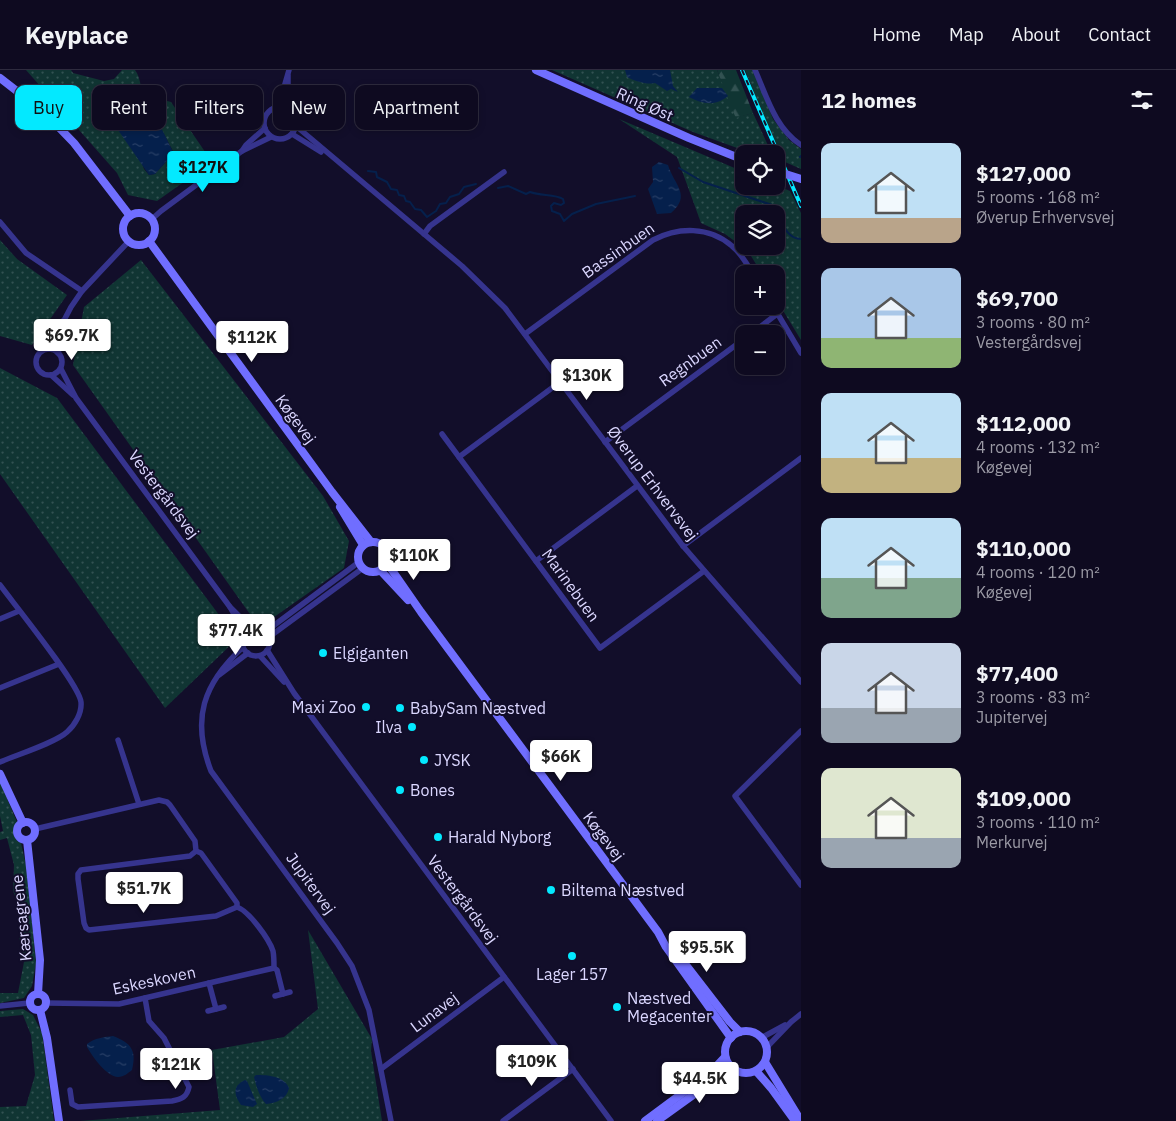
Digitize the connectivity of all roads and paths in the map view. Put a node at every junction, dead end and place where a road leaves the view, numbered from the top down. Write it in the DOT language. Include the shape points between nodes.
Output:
graph roads {
  1 [pos="536,70"];
  2 [pos="755,70"];
  3 [pos="289,72"];
  4 [pos="0,78"];
  5 [pos="285,85"];
  6 [pos="289,85"];
  7 [pos="273,110"];
  8 [pos="265,128"];
  9 [pos="294,130"];
  10 [pos="301,130"];
  11 [pos="292,134"];
  12 [pos="271,137"];
  13 [pos="801,145"];
  14 [pos="242,152"];
  15 [pos="735,156"];
  16 [pos="334,159"];
  17 [pos="504,172"];
  18 [pos="785,174"];
  19 [pos="801,179"];
  20 [pos="130,216"];
  21 [pos="152,219"];
  22 [pos="0,222"];
  23 [pos="424,234"];
  24 [pos="129,241"];
  25 [pos="149,241"];
  26 [pos="748,265"];
  27 [pos="82,291"];
  28 [pos="776,315"];
  29 [pos="778,315"];
  30 [pos="63,321"];
  31 [pos="763,325"];
  32 [pos="525,334"];
  33 [pos="735,346"];
  34 [pos="49,349"];
  35 [pos="801,353"];
  36 [pos="58,354"];
  37 [pos="61,369"];
  38 [pos="51,376"];
  39 [pos="560,382"];
  40 [pos="76,398"];
  41 [pos="442,434"];
  42 [pos="605,442"];
  43 [pos="459,456"];
  44 [pos="801,458"];
  45 [pos="637,486"];
  46 [pos="332,492"];
  47 [pos="371,542"];
  48 [pos="363,545"];
  49 [pos="683,546"];
  50 [pos="536,561"];
  51 [pos="387,563"];
  52 [pos="361,565"];
  53 [pos="380,570"];
  54 [pos="704,571"];
  55 [pos="0,585"];
  56 [pos="230,607"];
  57 [pos="19,611"];
  58 [pos="421,612"];
  59 [pos="0,619"];
  60 [pos="252,629"];
  61 [pos="265,632"];
  62 [pos="245,634"];
  63 [pos="269,637"];
  64 [pos="243,646"];
  65 [pos="268,650"];
  66 [pos="248,654"];
  67 [pos="260,656"];
  68 [pos="58,664"];
  69 [pos="219,675"];
  70 [pos="801,682"];
  71 [pos="0,688"];
  72 [pos="294,693"];
  73 [pos="801,731"];
  74 [pos="118,740"];
  75 [pos="0,762"];
  76 [pos="0,774"];
  77 [pos="139,804"];
  78 [pos="23,823"];
  79 [pos="35,829"];
  80 [pos="26,840"];
  81 [pos="196,851"];
  82 [pos="801,886"];
  83 [pos="237,907"];
  84 [pos="658,932"];
  85 [pos="274,968"];
  86 [pos="504,977"];
  87 [pos="209,983"];
  88 [pos="290,992"];
  89 [pos="38,994"];
  90 [pos="283,994"];
  91 [pos="275,996"];
  92 [pos="145,998"];
  93 [pos="29,1003"];
  94 [pos="46,1003"];
  95 [pos="0,1006"];
  96 [pos="224,1007"];
  97 [pos="216,1009"];
  98 [pos="40,1010"];
  99 [pos="208,1011"];
  100 [pos="801,1014"];
  101 [pos="791,1022"];
  102 [pos="740,1032"];
  103 [pos="731,1038"];
  104 [pos="761,1038"];
  105 [pos="766,1047"];
  106 [pos="726,1057"];
  107 [pos="765,1062"];
  108 [pos="381,1068"];
  109 [pos="572,1069"];
  110 [pos="735,1070"];
  111 [pos="756,1071"];
  112 [pos="70,1090"];
  113 [pos="660,1118"];
  114 [pos="59,1121"];
  115 [pos="391,1121"];
  116 [pos="503,1121"];
  117 [pos="611,1121"];
  118 [pos="645,1121"];
  119 [pos="795,1121"];
  120 [pos="801,1121"];
  1 -- 15 [label="street, Ring Øst"];
  2 -- 13 [label="street" via="775,116 789,136"];
  3 -- 5 [label="street"];
  3 -- 6 [label="street"];
  4 -- 20 [label="street" via="30,100 74,143"];
  7 -- 8 [label="street" via="265,118"];
  8 -- 12 [label="street"];
  8 -- 14 [label="street"];
  9 -- 11 [label="street"];
  10 -- 16 [label="street, Øverup Erhvervsvej"];
  11 -- 12 [label="street" via="284,139"];
  11 -- 16 [label="street, Øverup Erhvervsvej"];
  12 -- 14 [label="street"];
  14 -- 21 [label="street"];
  16 -- 23 [label="street, Øverup Erhvervsvej"];
  17 -- 23 [label="street" via="430,226"];
  18 -- 19 [label="street, bridge"];
  20 -- 21 [label="street" via="142,213"];
  20 -- 24 [label="street" via="123,230"];
  21 -- 25 [label="street" via="154,231"];
  22 -- 27 [label="street" via="26,253"];
  23 -- 32 [label="street, Øverup Erhvervsvej" via="491,294"];
  24 -- 25 [label="street" via="139,244"];
  24 -- 27 [label="street"];
  25 -- 46 [label="street, Køgevej"];
  26 -- 32 [label="street, Bassinbuen" via="732,245 714,235 683,229 666,233"];
  27 -- 30 [label="street"];
  28 -- 31 [label="street"];
  29 -- 35 [label="street"];
  30 -- 34 [label="street"];
  30 -- 36 [label="street"];
  32 -- 39 [label="street, Øverup Erhvervsvej"];
  33 -- 42 [label="street, Regnbuen"];
  34 -- 36 [label="street"];
  34 -- 38 [label="street" via="40,353 36,363 43,374"];
  36 -- 37 [label="street" via="62,361"];
  37 -- 38 [label="street"];
  37 -- 40 [label="street, Vestergårdsvej"];
  38 -- 40 [label="street, Vestergårdsvej"];
  39 -- 42 [label="street, Øverup Erhvervsvej"];
  39 -- 43 [label="street"];
  40 -- 56 [label="street, Vestergårdsvej"];
  41 -- 43 [label="street, Marinebuen"];
  42 -- 45 [label="street, Øverup Erhvervsvej"];
  43 -- 50 [label="street, Marinebuen"];
  44 -- 49 [label="street"];
  45 -- 49 [label="street, Øverup Erhvervsvej"];
  45 -- 50 [label="street"];
  46 -- 47 [label="street, Køgevej"];
  46 -- 48 [label="street, Køgevej"];
  47 -- 48 [label="street"];
  47 -- 51 [label="street" via="380,543 386,550"];
  48 -- 52 [label="street" via="358,555"];
  49 -- 54 [label="street, Øverup Erhvervsvej"];
  50 -- 54 [label="street, Marinebuen" via="600,648"];
  51 -- 53 [label="street"];
  51 -- 58 [label="street, Køgevej"];
  52 -- 53 [label="street" via="370,572"];
  52 -- 61 [label="street"];
  52 -- 63 [label="street"];
  53 -- 58 [label="street, Køgevej"];
  54 -- 70 [label="street, Øverup Erhvervsvej"];
  55 -- 57 [label="street"];
  56 -- 60 [label="street, Vestergårdsvej"];
  56 -- 62 [label="street, Vestergårdsvej"];
  57 -- 59 [label="street"];
  57 -- 68 [label="street"];
  58 -- 84 [label="street, Køgevej"];
  60 -- 61 [label="street"];
  60 -- 62 [label="street"];
  61 -- 63 [label="street"];
  62 -- 64 [label="street"];
  63 -- 65 [label="street"];
  64 -- 66 [label="street"];
  64 -- 69 [label="street, Jupitervej"];
  65 -- 67 [label="street"];
  65 -- 72 [label="street, Vestergårdsvej"];
  66 -- 67 [label="street"];
  66 -- 69 [label="street, Jupitervej"];
  67 -- 72 [label="street, Vestergårdsvej"];
  68 -- 71 [label="street"];
  68 -- 75 [label="street" via="72,682 81,702 75,723 60,737"];
  69 -- 108 [label="street, Jupitervej" via="211,685 201,721 201,735 211,771 352,966 369,1010"];
  72 -- 86 [label="street, Vestergårdsvej"];
  73 -- 82 [label="street" via="735,796"];
  74 -- 77 [label="street"];
  76 -- 78 [label="street"];
  77 -- 79 [label="street"];
  77 -- 81 [label="street" via="159,800 167,802 196,841"];
  78 -- 79 [label="street" via="29,823"];
  78 -- 80 [label="street" via="18,832"];
  79 -- 80 [label="street" via="32,838"];
  80 -- 89 [label="street, Kærsagrene" via="40,960"];
  81 -- 83 [label="street" via="201,853"];
  81 -- 83 [label="street" via="187,857 81,870 78,879 86,928 94,931 216,916"];
  83 -- 85 [label="street" via="246,912 269,942"];
  84 -- 102 [label="street, Køgevej"];
  84 -- 103 [label="street, Køgevej"];
  85 -- 87 [label="street, Eskeskoven"];
  85 -- 90 [label="street"];
  86 -- 108 [label="street, Lunavej"];
  86 -- 109 [label="street, Vestergårdsvej"];
  87 -- 92 [label="street, Eskeskoven"];
  87 -- 97 [label="street, Eskeskoven"];
  88 -- 90 [label="street"];
  89 -- 93 [label="street"];
  89 -- 94 [label="street"];
  90 -- 91 [label="street"];
  92 -- 94 [label="street, Eskeskoven" via="119,1004"];
  92 -- 112 [label="street" via="149,1021 164,1038 189,1087 188,1094 172,1101 78,1107 72,1104"];
  93 -- 95 [label="street"];
  93 -- 98 [label="street" via="34,1010"];
  94 -- 98 [label="street"];
  96 -- 97 [label="street"];
  97 -- 99 [label="street"];
  98 -- 114 [label="street"];
  100 -- 101 [label="street"];
  101 -- 104 [label="street"];
  101 -- 105 [label="street"];
  102 -- 103 [label="street"];
  102 -- 104 [label="street" via="754,1032"];
  103 -- 106 [label="street" via="725,1048"];
  104 -- 105 [label="street"];
  105 -- 107 [label="street"];
  106 -- 110 [label="street"];
  106 -- 113 [label="street"];
  107 -- 111 [label="street"];
  107 -- 120 [label="street"];
  108 -- 115 [label="street, Jupitervej"];
  109 -- 116 [label="street"];
  109 -- 117 [label="street, Vestergårdsvej"];
  110 -- 111 [label="street" via="745,1073"];
  110 -- 113 [label="street" via="714,1080"];
  111 -- 119 [label="street"];
  113 -- 118 [label="street"];
}
